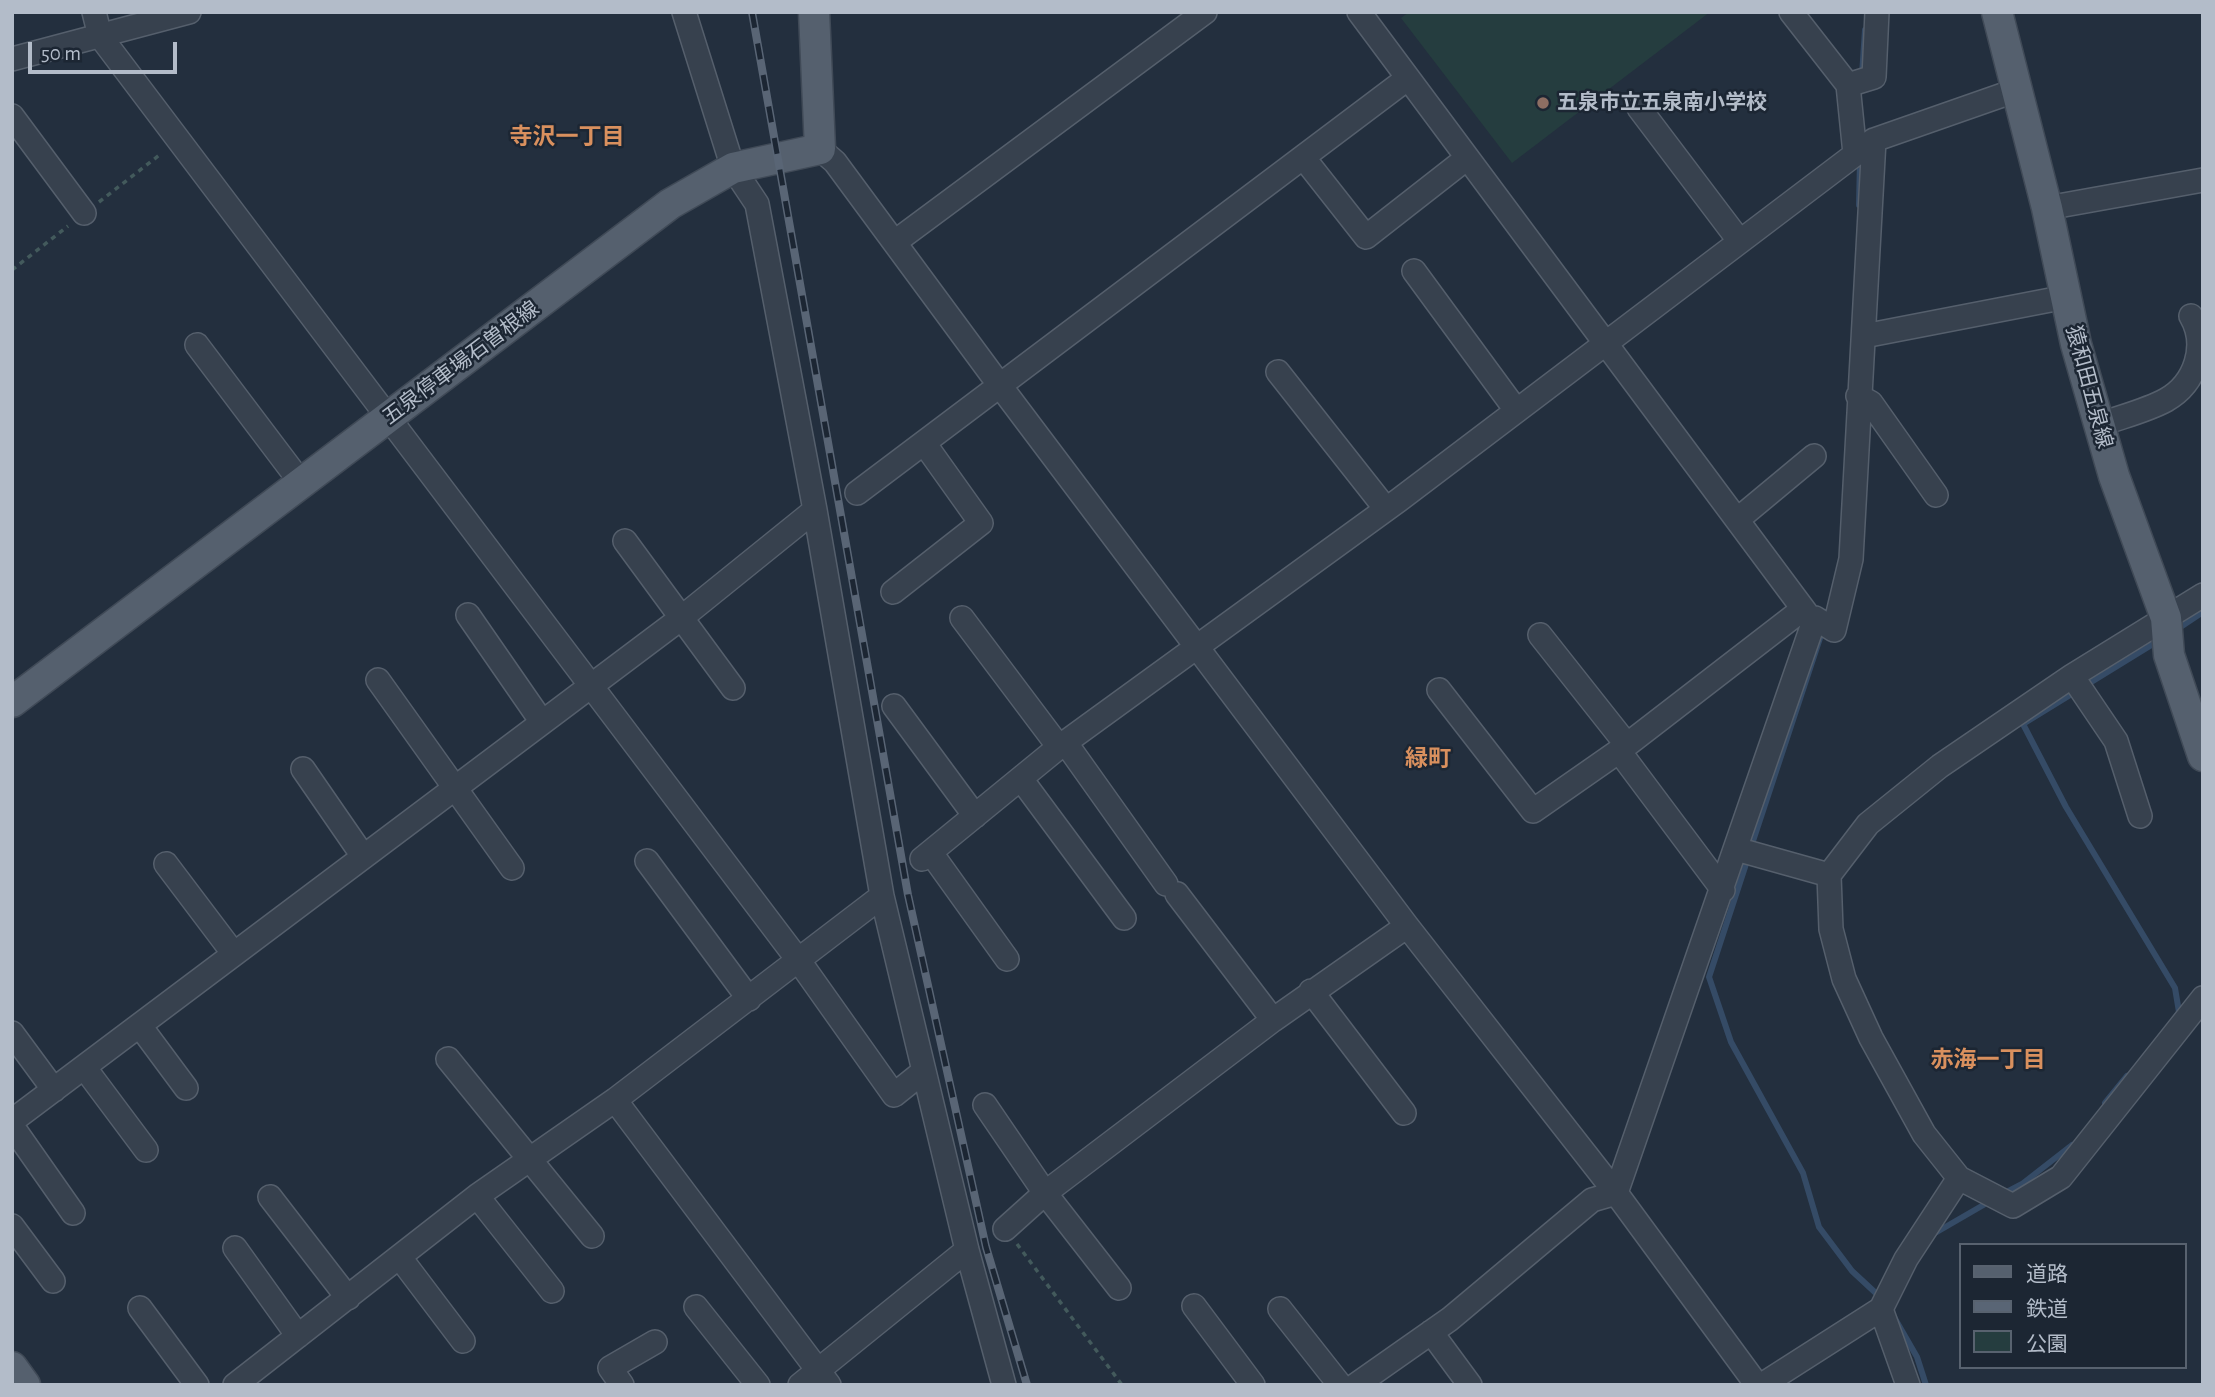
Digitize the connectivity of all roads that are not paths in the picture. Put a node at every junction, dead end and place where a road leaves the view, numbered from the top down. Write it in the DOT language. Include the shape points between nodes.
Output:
graph roads {
  1 [pos="94,12"];
  2 [pos="189,12"];
  3 [pos="684,12"];
  4 [pos="814,12"];
  5 [pos="1205,12"];
  6 [pos="1359,12"];
  7 [pos="1791,12"];
  8 [pos="1877,12"];
  9 [pos="1997,12"];
  10 [pos="100,36"];
  11 [pos="12,59"];
  12 [pos="1408,78"];
  13 [pos="1849,85"];
  14 [pos="2017,90"];
  15 [pos="1639,108"];
  16 [pos="12,116"];
  17 [pos="1874,140"];
  18 [pos="820,149"];
  19 [pos="1854,154"];
  20 [pos="1303,157"];
  21 [pos="1467,158"];
  22 [pos="733,168"];
  23 [pos="2203,180"];
  24 [pos="2047,208"];
  25 [pos="84,213"];
  26 [pos="1738,239"];
  27 [pos="895,242"];
  28 [pos="1414,271"];
  29 [pos="2066,297"];
  30 [pos="2192,316"];
  31 [pos="1864,336"];
  32 [pos="1605,341"];
  33 [pos="197,345"];
  34 [pos="1278,372"];
  35 [pos="1001,387"];
  36 [pos="1858,396"];
  37 [pos="1516,410"];
  38 [pos="389,418"];
  39 [pos="2099,425"];
  40 [pos="924,443"];
  41 [pos="1814,456"];
  42 [pos="302,484"];
  43 [pos="857,493"];
  44 [pos="1936,495"];
  45 [pos="1387,509"];
  46 [pos="815,510"];
  47 [pos="1737,520"];
  48 [pos="625,541"];
  49 [pos="893,592"];
  50 [pos="2203,594"];
  51 [pos="1809,613"];
  52 [pos="468,615"];
  53 [pos="961,618"];
  54 [pos="2166,618"];
  55 [pos="680,619"];
  56 [pos="1540,635"];
  57 [pos="1198,647"];
  58 [pos="2072,676"];
  59 [pos="378,680"];
  60 [pos="589,687"];
  61 [pos="733,688"];
  62 [pos="1439,690"];
  63 [pos="12,702"];
  64 [pos="894,706"];
  65 [pos="542,722"];
  66 [pos="1062,744"];
  67 [pos="1623,748"];
  68 [pos="2203,755"];
  69 [pos="303,769"];
  70 [pos="1021,779"];
  71 [pos="454,789"];
  72 [pos="975,816"];
  73 [pos="2140,816"];
  74 [pos="1737,849"];
  75 [pos="363,856"];
  76 [pos="647,861"];
  77 [pos="166,864"];
  78 [pos="512,867"];
  79 [pos="1829,876"];
  80 [pos="1723,890"];
  81 [pos="882,896"];
  82 [pos="1124,918"];
  83 [pos="1407,926"];
  84 [pos="234,954"];
  85 [pos="1007,960"];
  86 [pos="799,961"];
  87 [pos="1311,991"];
  88 [pos="2203,998"];
  89 [pos="749,999"];
  90 [pos="1273,1020"];
  91 [pos="139,1026"];
  92 [pos="12,1033"];
  93 [pos="448,1059"];
  94 [pos="84,1067"];
  95 [pos="924,1071"];
  96 [pos="186,1088"];
  97 [pos="54,1090"];
  98 [pos="615,1100"];
  99 [pos="985,1105"];
  100 [pos="1404,1113"];
  101 [pos="12,1124"];
  102 [pos="146,1150"];
  103 [pos="528,1158"];
  104 [pos="1959,1178"];
  105 [pos="1045,1193"];
  106 [pos="1616,1193"];
  107 [pos="477,1196"];
  108 [pos="270,1197"];
  109 [pos="74,1213"];
  110 [pos="12,1226"];
  111 [pos="1005,1229"];
  112 [pos="592,1236"];
  113 [pos="234,1248"];
  114 [pos="967,1250"];
  115 [pos="401,1259"];
  116 [pos="53,1281"];
  117 [pos="1119,1288"];
  118 [pos="552,1290"];
  119 [pos="348,1298"];
  120 [pos="1194,1306"];
  121 [pos="696,1307"];
  122 [pos="140,1308"];
  123 [pos="1280,1309"];
  124 [pos="1881,1309"];
  125 [pos="1431,1332"];
  126 [pos="298,1336"];
  127 [pos="463,1341"];
  128 [pos="655,1342"];
  129 [pos="12,1367"];
  130 [pos="824,1378"];
  131 [pos="25,1385"];
  132 [pos="197,1385"];
  133 [pos="235,1385"];
  134 [pos="622,1385"];
  135 [pos="758,1385"];
  136 [pos="800,1385"];
  137 [pos="1004,1385"];
  138 [pos="1254,1385"];
  139 [pos="1340,1385"];
  140 [pos="1356,1385"];
  141 [pos="1470,1385"];
  142 [pos="1759,1385"];
  143 [pos="1908,1385"];
  1 -- 10 [label="street"];
  2 -- 10 [label="street"];
  3 -- 22 [label="street"];
  4 -- 18 [label="main road"];
  5 -- 27 [label="street"];
  6 -- 12 [label="street"];
  7 -- 13 [label="street"];
  8 -- 13 [label="street" via="1874,77"];
  9 -- 14 [label="main road, 猿和田五泉線"];
  10 -- 11 [label="street"];
  10 -- 38 [label="street"];
  12 -- 20 [label="street"];
  12 -- 21 [label="street"];
  13 -- 19 [label="street"];
  14 -- 17 [label="street"];
  14 -- 24 [label="main road, 猿和田五泉線"];
  15 -- 26 [label="street"];
  16 -- 25 [label="street"];
  17 -- 19 [label="street"];
  17 -- 31 [label="street"];
  18 -- 22 [label="main road, 五泉停車場石曽根線"];
  18 -- 27 [label="street" via="835,162"];
  19 -- 26 [label="street"];
  20 -- 21 [label="street" via="1366,237"];
  20 -- 35 [label="street"];
  21 -- 32 [label="street"];
  22 -- 38 [label="main road, 五泉停車場石曽根線" via="670,204"];
  22 -- 46 [label="street" via="757,204"];
  23 -- 24 [label="street"];
  24 -- 29 [label="main road, 猿和田五泉線"];
  26 -- 32 [label="street"];
  27 -- 35 [label="street"];
  28 -- 37 [label="street"];
  29 -- 31 [label="street"];
  29 -- 39 [label="main road, 猿和田五泉線"];
  30 -- 39 [label="street" via="2202,349 2187,380 2167,400"];
  31 -- 36 [label="street"];
  32 -- 37 [label="street"];
  32 -- 47 [label="street"];
  33 -- 42 [label="street"];
  34 -- 45 [label="street"];
  35 -- 40 [label="street"];
  35 -- 57 [label="street"];
  36 -- 44 [label="street" via="1871,403"];
  36 -- 51 [label="street" via="1851,559 1834,630"];
  37 -- 45 [label="street"];
  38 -- 42 [label="main road, 五泉停車場石曽根線"];
  38 -- 60 [label="street"];
  39 -- 54 [label="main road, 猿和田五泉線"];
  40 -- 43 [label="street"];
  40 -- 49 [label="street" via="981,523"];
  41 -- 47 [label="street"];
  42 -- 63 [label="main road, 五泉停車場石曽根線"];
  45 -- 57 [label="street"];
  46 -- 55 [label="street"];
  46 -- 81 [label="street"];
  47 -- 51 [label="street"];
  48 -- 55 [label="street"];
  50 -- 54 [label="street"];
  51 -- 67 [label="street"];
  51 -- 74 [label="street"];
  52 -- 65 [label="street"];
  53 -- 66 [label="street"];
  54 -- 58 [label="street"];
  54 -- 68 [label="main road, 猿和田五泉線" via="2169,654"];
  55 -- 60 [label="street"];
  55 -- 61 [label="street"];
  56 -- 67 [label="street"];
  57 -- 66 [label="street"];
  57 -- 83 [label="street"];
  58 -- 73 [label="street" via="2116,741"];
  58 -- 79 [label="street" via="1940,765 1868,824"];
  59 -- 71 [label="street"];
  60 -- 65 [label="street"];
  60 -- 86 [label="street"];
  62 -- 67 [label="street" via="1533,811"];
  64 -- 72 [label="street"];
  65 -- 71 [label="street"];
  66 -- 70 [label="street"];
  66 -- 90 [label="street"];
  67 -- 80 [label="street"];
  69 -- 75 [label="street"];
  70 -- 72 [label="street"];
  70 -- 82 [label="street"];
  71 -- 75 [label="street"];
  71 -- 78 [label="street"];
  72 -- 85 [label="street" via="927,856"];
  74 -- 79 [label="street"];
  74 -- 80 [label="street"];
  75 -- 84 [label="street"];
  76 -- 89 [label="street"];
  77 -- 84 [label="street"];
  79 -- 104 [label="street" via="1831,929 1844,979 1924,1134"];
  80 -- 106 [label="street"];
  81 -- 86 [label="street"];
  81 -- 95 [label="street"];
  83 -- 87 [label="street"];
  83 -- 106 [label="street"];
  84 -- 91 [label="street"];
  86 -- 89 [label="street"];
  86 -- 95 [label="street" via="894,1095"];
  87 -- 90 [label="street"];
  87 -- 100 [label="street"];
  88 -- 104 [label="street" via="2061,1177 2014,1206"];
  89 -- 98 [label="street"];
  90 -- 105 [label="street"];
  91 -- 94 [label="street"];
  91 -- 96 [label="street"];
  92 -- 97 [label="street"];
  93 -- 103 [label="street"];
  94 -- 97 [label="street"];
  94 -- 102 [label="street"];
  95 -- 114 [label="street"];
  97 -- 101 [label="street"];
  98 -- 103 [label="street"];
  98 -- 130 [label="street"];
  99 -- 105 [label="street"];
  101 -- 109 [label="street"];
  103 -- 107 [label="street"];
  103 -- 112 [label="street"];
  104 -- 124 [label="street" via="1906,1259"];
  105 -- 111 [label="street"];
  105 -- 117 [label="street"];
  106 -- 125 [label="street" via="1592,1200"];
  106 -- 142 [label="street"];
  107 -- 115 [label="street"];
  107 -- 118 [label="street"];
  108 -- 119 [label="street"];
  110 -- 116 [label="street"];
  113 -- 126 [label="street"];
  114 -- 130 [label="street"];
  114 -- 137 [label="street"];
  115 -- 119 [label="street"];
  115 -- 127 [label="street"];
  119 -- 126 [label="street"];
  120 -- 138 [label="street"];
  121 -- 135 [label="street"];
  122 -- 132 [label="street"];
  123 -- 139 [label="street"];
  124 -- 142 [label="street"];
  124 -- 143 [label="street"];
  125 -- 140 [label="street"];
  125 -- 141 [label="street"];
  126 -- 133 [label="street"];
  128 -- 134 [label="street" via="610,1368"];
  129 -- 131 [label="main road"];
  130 -- 136 [label="street"];
}
